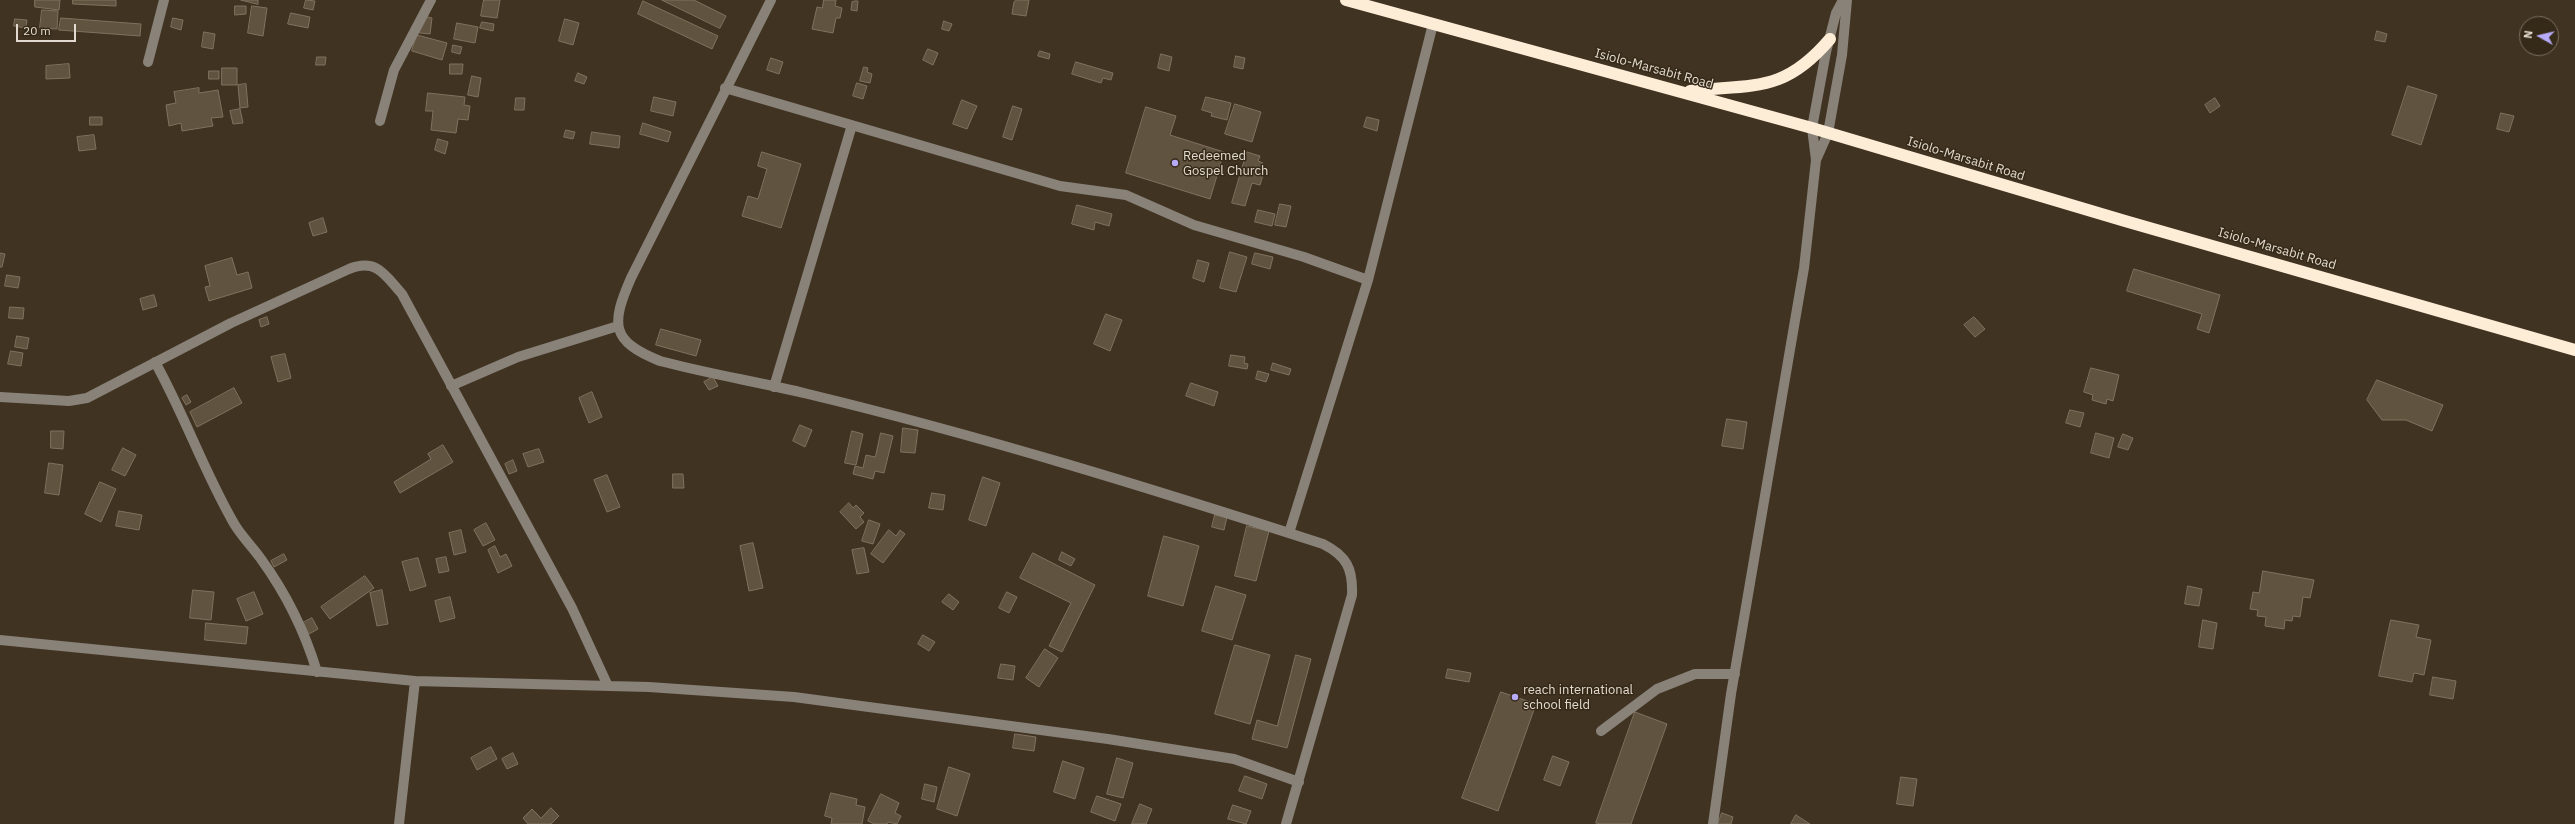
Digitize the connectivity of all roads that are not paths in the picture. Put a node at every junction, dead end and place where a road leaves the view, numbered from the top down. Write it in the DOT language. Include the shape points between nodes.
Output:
graph roads {
  1 [pos="164,0"];
  2 [pos="431,0"];
  3 [pos="771,0"];
  4 [pos="1346,0"];
  5 [pos="1843,0"];
  6 [pos="1847,0"];
  7 [pos="1433,24"];
  8 [pos="1830,39"];
  9 [pos="148,62"];
  10 [pos="725,88"];
  11 [pos="1683,92"];
  12 [pos="380,121"];
  13 [pos="852,125"];
  14 [pos="1812,128"];
  15 [pos="1828,133"];
  16 [pos="1816,160"];
  17 [pos="1368,280"];
  18 [pos="618,326"];
  19 [pos="2575,350"];
  20 [pos="155,362"];
  21 [pos="451,386"];
  22 [pos="774,387"];
  23 [pos="0,397"];
  24 [pos="1289,533"];
  25 [pos="0,640"];
  26 [pos="317,672"];
  27 [pos="1735,674"];
  28 [pos="415,681"];
  29 [pos="608,686"];
  30 [pos="1601,731"];
  31 [pos="1299,782"];
  32 [pos="399,824"];
  33 [pos="1286,824"];
  34 [pos="1713,824"];
  1 -- 9 [label="street"];
  2 -- 12 [label="street" via="394,70 386,91"];
  3 -- 10 [label="street"];
  4 -- 7 [label="highway, Isiolo-Marsabit Road"];
  5 -- 8 [label="street" via="1836,13"];
  6 -- 15 [label="street" via="1842,55"];
  7 -- 11 [label="highway, Isiolo-Marsabit Road"];
  7 -- 17 [label="street"];
  8 -- 11 [label="highway" via="1807,64 1786,78 1764,84"];
  8 -- 14 [label="street"];
  10 -- 13 [label="street"];
  10 -- 18 [label="street" via="622,298"];
  11 -- 14 [label="highway, Isiolo-Marsabit Road"];
  13 -- 17 [label="street" via="1060,186 1126,195 1194,225"];
  13 -- 22 [label="street"];
  14 -- 15 [label="highway, Isiolo-Marsabit Road"];
  14 -- 16 [label="street"];
  15 -- 16 [label="street"];
  15 -- 19 [label="highway, Isiolo-Marsabit Road"];
  16 -- 27 [label="street" via="1804,268"];
  17 -- 24 [label="street"];
  18 -- 21 [label="street" via="518,357"];
  18 -- 22 [label="street" via="625,343 638,352 660,361"];
  20 -- 21 [label="street" via="231,323 365,264 381,271 402,294"];
  20 -- 23 [label="street" via="78,401"];
  20 -- 26 [label="street" via="175,398 205,470 233,522 262,560 295,616"];
  21 -- 29 [label="street" via="572,608"];
  22 -- 24 [label="street" via="928,425"];
  24 -- 31 [label="street" via="1337,551 1348,565 1353,577 1352,595"];
  25 -- 26 [label="street"];
  26 -- 28 [label="street"];
  27 -- 30 [label="street" via="1695,674 1657,689"];
  27 -- 34 [label="street"];
  28 -- 29 [label="street"];
  28 -- 32 [label="street"];
  29 -- 31 [label="street" via="794,697 1002,724 1234,759"];
  31 -- 33 [label="street"];
}
